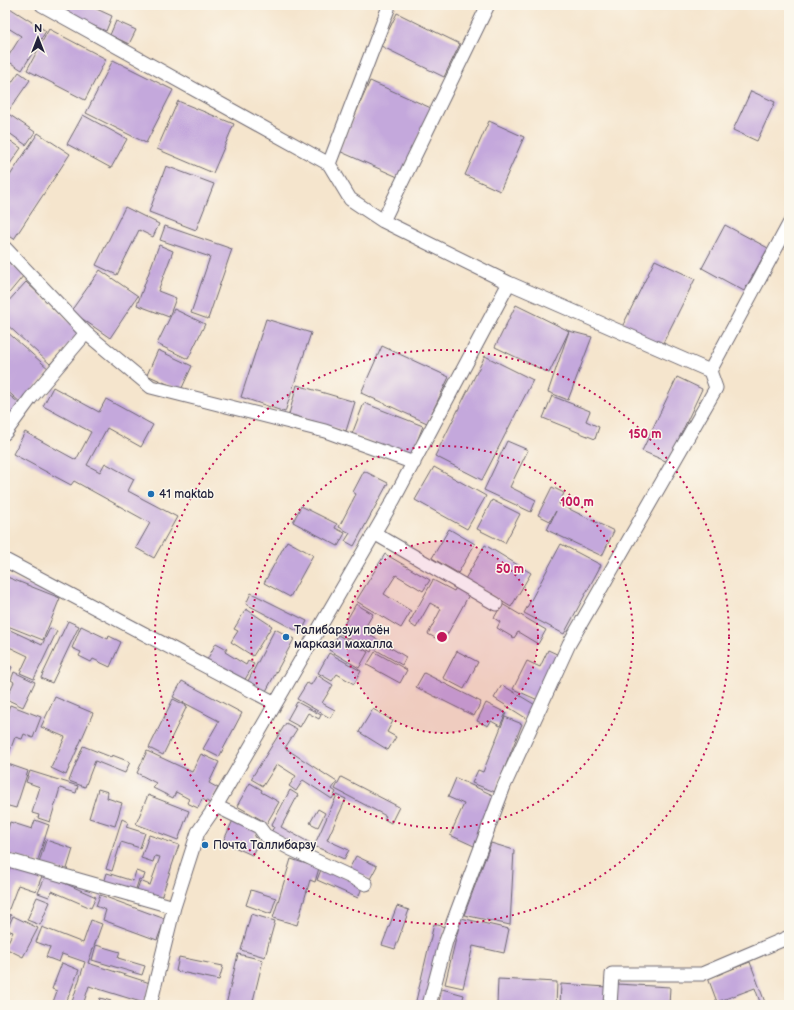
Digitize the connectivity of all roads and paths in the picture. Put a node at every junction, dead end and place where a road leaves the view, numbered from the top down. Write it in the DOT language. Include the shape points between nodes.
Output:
graph roads {
  1 [pos="42,5"];
  2 [pos="388,5"];
  3 [pos="488,5"];
  4 [pos="329,164"];
  5 [pos="383,221"];
  6 [pos="789,224"];
  7 [pos="5,248"];
  8 [pos="509,283"];
  9 [pos="86,333"];
  10 [pos="710,371"];
  11 [pos="5,433"];
  12 [pos="414,463"];
  13 [pos="374,532"];
  14 [pos="5,560"];
  15 [pos="496,604"];
  16 [pos="276,703"];
  17 [pos="216,806"];
  18 [pos="5,859"];
  19 [pos="366,884"];
  20 [pos="174,907"];
  21 [pos="789,937"];
  22 [pos="150,1005"];
  23 [pos="429,1005"];
  24 [pos="610,1005"];
  1 -- 4 [label="street"];
  2 -- 4 [label="street"];
  3 -- 5 [label="street"];
  4 -- 5 [label="street" via="350,199"];
  5 -- 8 [label="street"];
  6 -- 10 [label="street"];
  7 -- 9 [label="street"];
  8 -- 10 [label="street"];
  8 -- 12 [label="street"];
  9 -- 11 [label="street"];
  9 -- 12 [label="street" via="151,387 325,431"];
  10 -- 23 [label="street" via="716,388 569,644 504,786 446,941"];
  12 -- 13 [label="street"];
  13 -- 15 [label="street"];
  13 -- 16 [label="street"];
  14 -- 16 [label="street"];
  16 -- 17 [label="street"];
  17 -- 19 [label="street" via="259,827 265,834 291,849"];
  17 -- 20 [label="street" via="198,832"];
  18 -- 20 [label="street"];
  20 -- 22 [label="street"];
  21 -- 24 [label="street" via="702,974 612,974"];
}
